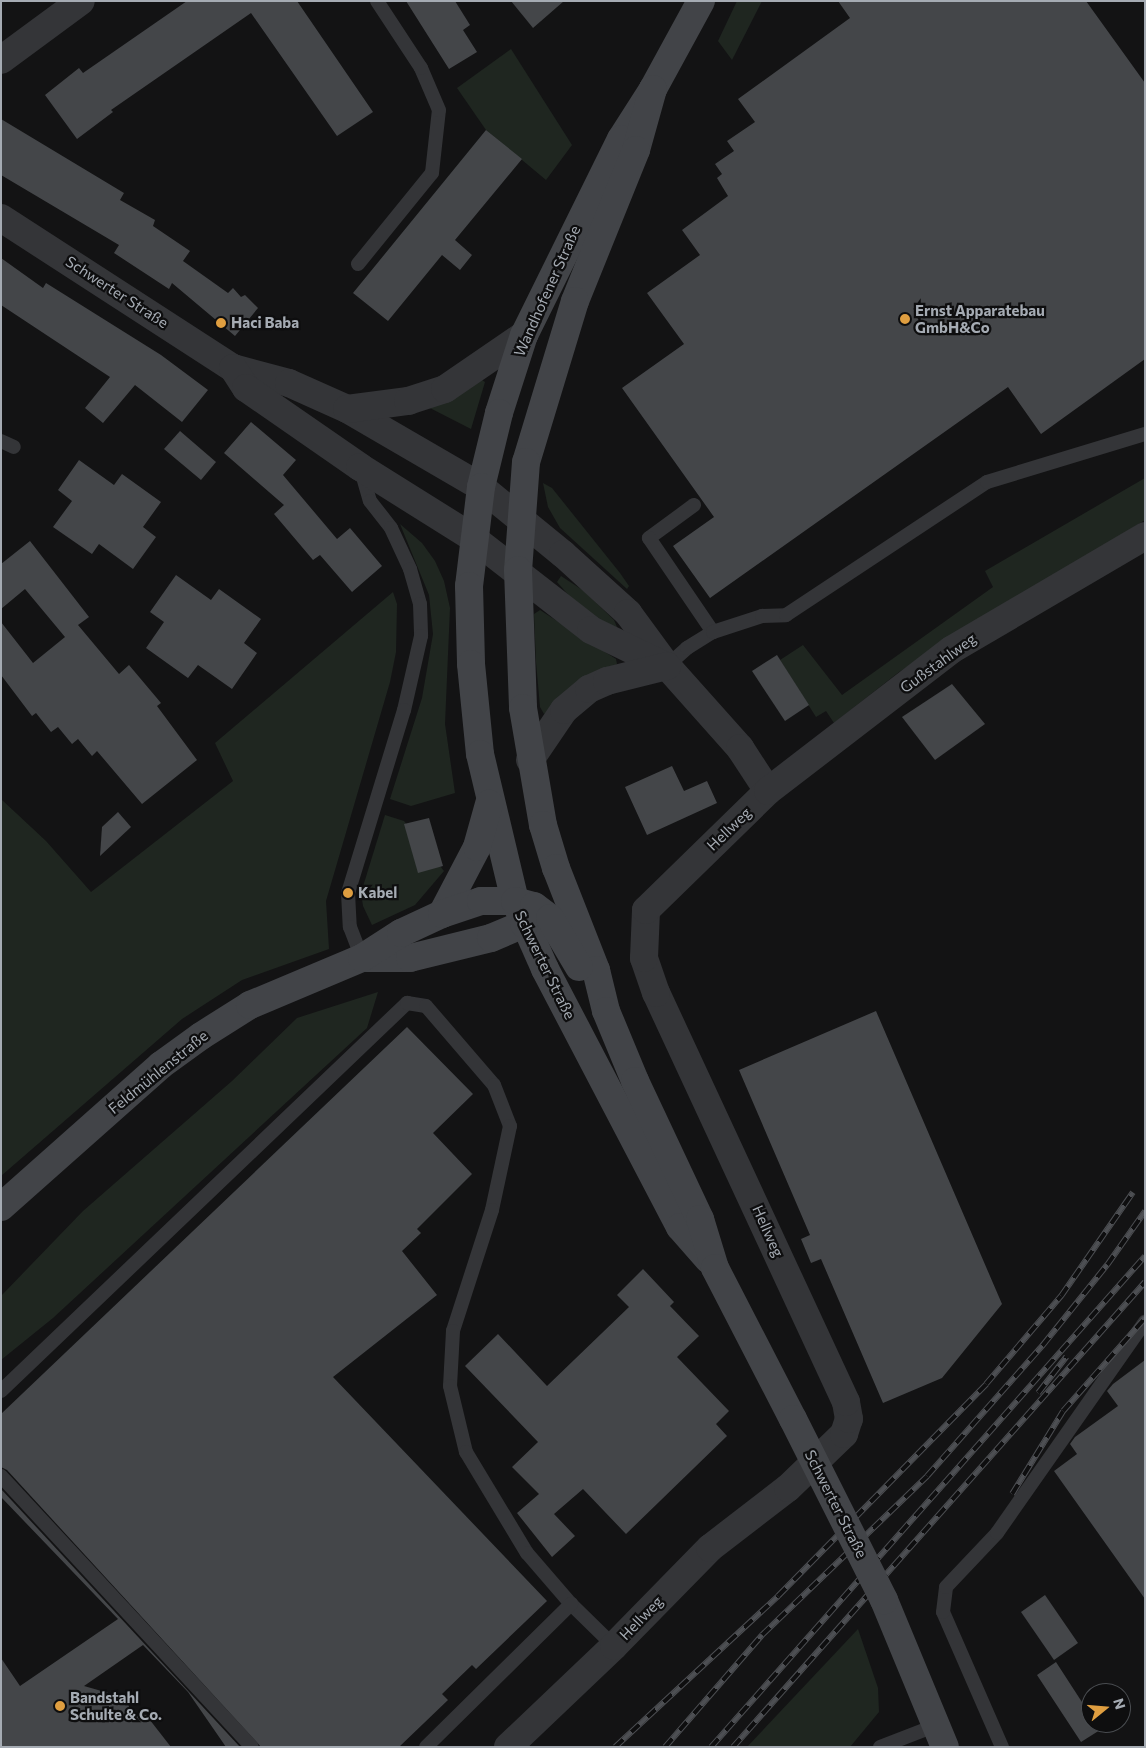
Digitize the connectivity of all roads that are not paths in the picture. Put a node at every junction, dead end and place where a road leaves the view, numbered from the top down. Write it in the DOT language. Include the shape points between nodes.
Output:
graph roads {
  1 [pos="81,1"];
  2 [pos="376,1"];
  3 [pos="701,1"];
  4 [pos="1,60"];
  5 [pos="654,89"];
  6 [pos="5,226"];
  7 [pos="358,264"];
  8 [pos="524,336"];
  9 [pos="233,368"];
  10 [pos="347,409"];
  11 [pos="1145,434"];
  12 [pos="360,467"];
  13 [pos="481,487"];
  14 [pos="694,504"];
  15 [pos="521,519"];
  16 [pos="1145,536"];
  17 [pos="473,538"];
  18 [pos="518,570"];
  19 [pos="713,632"];
  20 [pos="667,666"];
  21 [pos="530,760"];
  22 [pos="768,791"];
  23 [pos="490,802"];
  24 [pos="556,868"];
  25 [pos="524,910"];
  26 [pos="442,914"];
  27 [pos="362,958"];
  28 [pos="606,1011"];
  29 [pos="1,1207"];
  30 [pos="716,1268"];
  31 [pos="1145,1322"];
  32 [pos="1,1391"];
  33 [pos="1,1476"];
  34 [pos="570,1604"];
  35 [pos="614,1646"];
  36 [pos="941,1736"];
  37 [pos="252,1747"];
  38 [pos="426,1747"];
  39 [pos="508,1747"];
  40 [pos="880,1747"];
  41 [pos="1002,1747"];
  1 -- 4 [label="street"];
  2 -- 7 [label="lane" via="421,68 439,110 432,173"];
  3 -- 5 [label="main road, Wandhofener Straße"];
  5 -- 8 [label="main road, Wandhofener Straße" via="621,139 591,194"];
  5 -- 15 [label="main road, Wandhofener Straße" via="636,150 575,301 538,415 526,462"];
  6 -- 9 [label="street, Schwerter Straße"];
  8 -- 10 [label="street" via="445,389 408,401"];
  8 -- 13 [label="main road, Wandhofener Straße" via="499,413"];
  9 -- 10 [label="street, Schwerter Straße" via="289,383"];
  9 -- 12 [label="street, Schwerter Straße" via="246,388"];
  10 -- 13 [label="street, Schwerter Straße"];
  11 -- 19 [label="lane" via="987,482 786,615 762,616"];
  12 -- 17 [label="street, Schwerter Straße"];
  12 -- 27 [label="lane" via="370,501 391,528 410,569 420,604 420,636 404,710 348,893 350,927"];
  13 -- 15 [label="street, Schwerter Straße"];
  13 -- 17 [label="main road, Wandhofener Straße"];
  14 -- 19 [label="lane" via="649,538"];
  15 -- 18 [label="main road, Schwerter Straße"];
  15 -- 20 [label="street" via="628,613"];
  16 -- 22 [label="street, Gußstahlweg" via="951,650"];
  17 -- 18 [label="street, Schwerter Straße"];
  17 -- 23 [label="main road, Schwerter Straße" via="469,586 471,664 480,754"];
  18 -- 20 [label="street" via="591,630"];
  18 -- 21 [label="main road, Schwerter Straße" via="522,698"];
  19 -- 20 [label="lane" via="687,648"];
  20 -- 21 [label="street" via="607,681 590,689 564,710"];
  20 -- 22 [label="street" via="740,748"];
  21 -- 24 [label="main road, Schwerter Straße"];
  22 -- 35 [label="street, Hellweg" via="646,910 644,958 656,992 846,1402 849,1419 844,1434 788,1488 710,1548"];
  23 -- 25 [label="main road, Schwerter Straße"];
  23 -- 26 [label="main road" via="477,847"];
  24 -- 25 [label="main road"];
  24 -- 28 [label="main road, Schwerter Straße" via="596,970"];
  25 -- 26 [label="main road, Feldmühlenstraße" via="481,901"];
  25 -- 27 [label="main road, Feldmühlenstraße" via="491,938 410,958"];
  25 -- 28 [label="main road" via="550,918"];
  25 -- 30 [label="main road, Schwerter Straße" via="680,1227"];
  26 -- 27 [label="main road, Feldmühlenstraße" via="401,933"];
  27 -- 29 [label="main road, Feldmühlenstraße" via="250,1005 201,1036 161,1066"];
  28 -- 30 [label="main road, Schwerter Straße" via="634,1081 700,1219"];
  30 -- 36 [label="main road, Schwerter Straße, bridge" via="884,1600"];
  31 -- 41 [label="lane" via="997,1533 946,1587 943,1612"];
  32 -- 34 [label="lane" via="407,1003 426,1006 494,1085 510,1126 492,1210 453,1331 450,1386 466,1452 527,1553"];
  33 -- 37 [label="lane"];
  34 -- 35 [label="lane"];
  34 -- 38 [label="lane"];
  35 -- 39 [label="street, Hellweg"];
  36 -- 40 [label="lane"];
}
